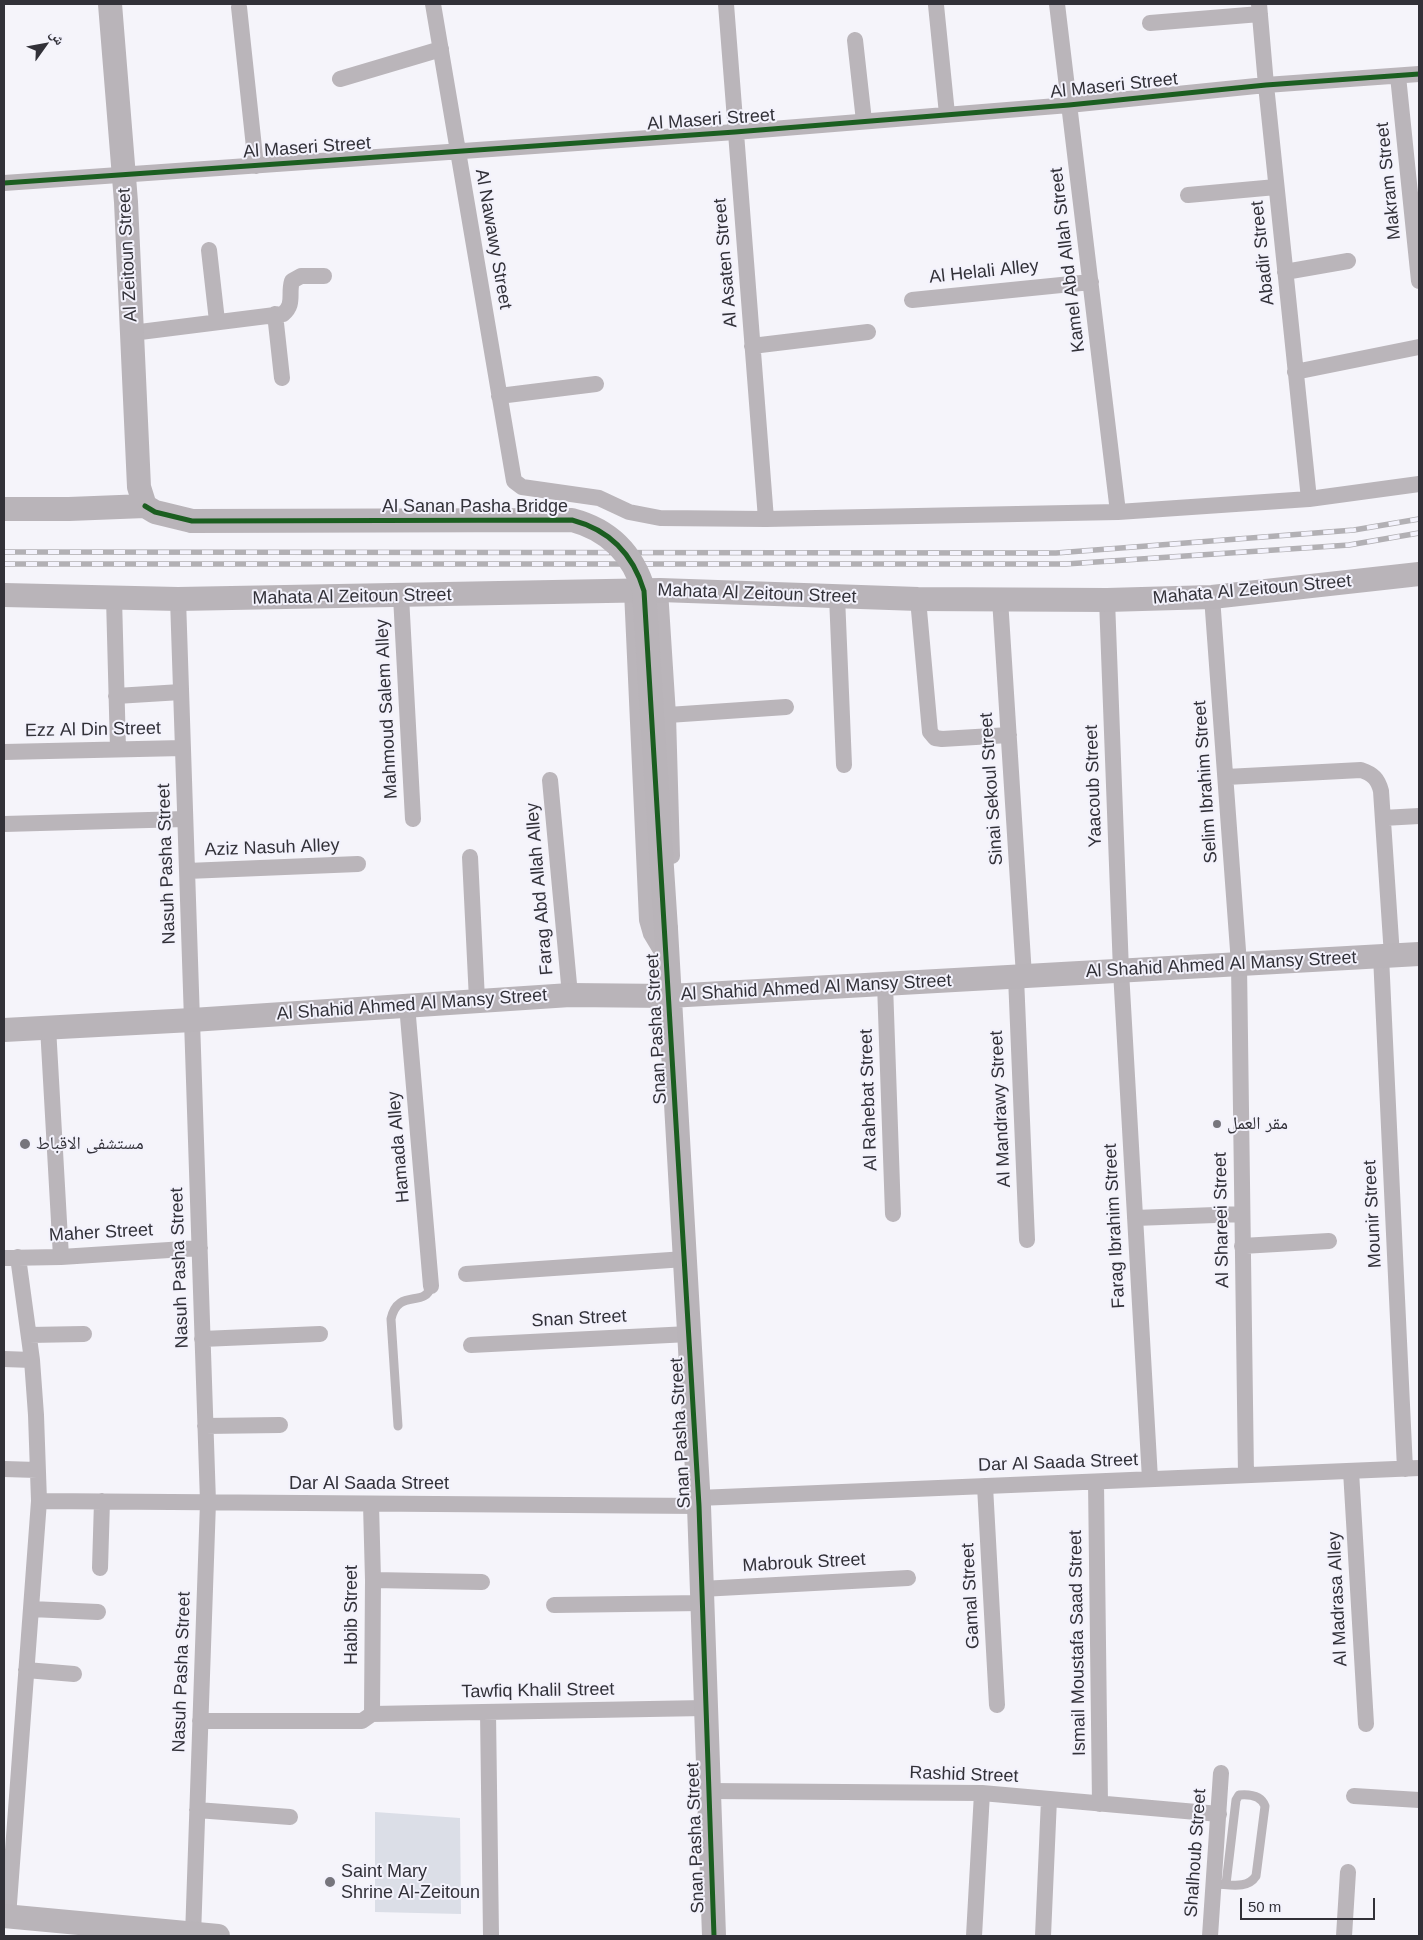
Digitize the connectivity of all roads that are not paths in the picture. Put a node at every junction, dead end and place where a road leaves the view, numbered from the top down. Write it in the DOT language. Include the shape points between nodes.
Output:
graph roads {
  1 [pos="110,4"];
  2 [pos="433,4"];
  3 [pos="726,4"];
  4 [pos="1056,4"];
  5 [pos="936,6"];
  6 [pos="239,7"];
  7 [pos="1259,9"];
  8 [pos="1150,23"];
  9 [pos="854,40"];
  10 [pos="441,49"];
  11 [pos="1419,74"];
  12 [pos="1398,76"];
  13 [pos="340,79"];
  14 [pos="1266,85"];
  15 [pos="1069,105"];
  16 [pos="947,114"];
  17 [pos="864,121"];
  18 [pos="735,132"];
  19 [pos="458,152"];
  20 [pos="256,166"];
  21 [pos="124,176"];
  22 [pos="4,183"];
  23 [pos="1276,187"];
  24 [pos="1188,195"];
  25 [pos="209,250"];
  26 [pos="1348,260"];
  27 [pos="1285,272"];
  28 [pos="324,276"];
  29 [pos="1419,281"];
  30 [pos="1091,282"];
  31 [pos="912,300"];
  32 [pos="275,314"];
  33 [pos="217,321"];
  34 [pos="868,332"];
  35 [pos="132,333"];
  36 [pos="752,346"];
  37 [pos="1419,347"];
  38 [pos="1296,372"];
  39 [pos="282,378"];
  40 [pos="596,384"];
  41 [pos="500,396"];
  42 [pos="1419,484"];
  43 [pos="1309,499"];
  44 [pos="145,506"];
  45 [pos="4,509"];
  46 [pos="1118,512"];
  47 [pos="766,519"];
  48 [pos="1419,574"];
  49 [pos="660,590"];
  50 [pos="632,591"];
  51 [pos="4,595"];
  52 [pos="401,596"];
  53 [pos="837,596"];
  54 [pos="1212,597"];
  55 [pos="114,598"];
  56 [pos="178,599"];
  57 [pos="918,599"];
  58 [pos="1000,599"];
  59 [pos="1108,600"];
  60 [pos="181,692"];
  61 [pos="116,696"];
  62 [pos="786,707"];
  63 [pos="668,715"];
  64 [pos="1009,735"];
  65 [pos="183,748"];
  66 [pos="118,749"];
  67 [pos="4,752"];
  68 [pos="844,765"];
  69 [pos="1226,778"];
  70 [pos="550,780"];
  71 [pos="1419,816"];
  72 [pos="413,818"];
  73 [pos="1383,818"];
  74 [pos="185,819"];
  75 [pos="4,824"];
  76 [pos="470,857"];
  77 [pos="358,864"];
  78 [pos="187,871"];
  79 [pos="666,929"];
  80 [pos="1419,954"];
  81 [pos="1386,956"];
  82 [pos="666,959"];
  83 [pos="1238,964"];
  84 [pos="1121,971"];
  85 [pos="1020,976"];
  86 [pos="885,984"];
  87 [pos="570,995"];
  88 [pos="669,996"];
  89 [pos="477,1000"];
  90 [pos="406,1005"];
  91 [pos="192,1020"];
  92 [pos="48,1027"];
  93 [pos="4,1030"];
  94 [pos="893,1214"];
  95 [pos="1242,1214"];
  96 [pos="1135,1218"];
  97 [pos="1027,1240"];
  98 [pos="1329,1241"];
  99 [pos="1242,1246"];
  100 [pos="200,1248"];
  101 [pos="61,1257"];
  102 [pos="11,1258"];
  103 [pos="685,1259"];
  104 [pos="466,1274"];
  105 [pos="431,1286"];
  106 [pos="84,1334"];
  107 [pos="320,1334"];
  108 [pos="689,1334"];
  109 [pos="29,1335"];
  110 [pos="202,1339"];
  111 [pos="471,1345"];
  112 [pos="4,1359"];
  113 [pos="32,1360"];
  114 [pos="280,1425"];
  115 [pos="205,1426"];
  116 [pos="398,1426"];
  117 [pos="4,1469"];
  118 [pos="1412,1469"];
  119 [pos="37,1470"];
  120 [pos="1351,1471"];
  121 [pos="1246,1475"];
  122 [pos="1150,1479"];
  123 [pos="1096,1482"];
  124 [pos="985,1486"];
  125 [pos="39,1501"];
  126 [pos="102,1501"];
  127 [pos="208,1502"];
  128 [pos="699,1502"];
  129 [pos="371,1504"];
  130 [pos="100,1568"];
  131 [pos="908,1578"];
  132 [pos="373,1580"];
  133 [pos="482,1582"];
  134 [pos="702,1596"];
  135 [pos="554,1605"];
  136 [pos="30,1609"];
  137 [pos="98,1612"];
  138 [pos="26,1670"];
  139 [pos="74,1674"];
  140 [pos="997,1704"];
  141 [pos="705,1708"];
  142 [pos="488,1712"];
  143 [pos="367,1718"];
  144 [pos="200,1721"];
  145 [pos="1366,1724"];
  146 [pos="1221,1773"];
  147 [pos="708,1792"];
  148 [pos="982,1793"];
  149 [pos="1354,1796"];
  150 [pos="1049,1799"];
  151 [pos="1419,1800"];
  152 [pos="1100,1804"];
  153 [pos="198,1810"];
  154 [pos="1219,1814"];
  155 [pos="290,1817"];
  156 [pos="1348,1872"];
  157 [pos="1220,1884"];
  158 [pos="6,1916"];
  159 [pos="99,1931"];
  160 [pos="193,1935"];
  161 [pos="218,1936"];
  162 [pos="491,1936"];
  163 [pos="714,1936"];
  164 [pos="974,1936"];
  165 [pos="1043,1936"];
  166 [pos="1210,1936"];
  167 [pos="1344,1936"];
  1 -- 21 [label="street, Al Zeitoun Street"];
  2 -- 10 [label="street, Al Nawawy Street"];
  3 -- 18 [label="street, Al Asaten Street"];
  4 -- 15 [label="street, Kamel Abd Allah Street"];
  5 -- 16 [label="street"];
  6 -- 20 [label="street"];
  7 -- 8 [label="street"];
  7 -- 14 [label="street, Abadir Street"];
  9 -- 17 [label="street"];
  10 -- 13 [label="street"];
  10 -- 19 [label="street, Al Nawawy Street"];
  11 -- 12 [label="street, Al Maseri Street"];
  12 -- 14 [label="street, Al Maseri Street"];
  12 -- 29 [label="street, Makram Street"];
  14 -- 15 [label="street, Al Maseri Street"];
  14 -- 23 [label="street, Abadir Street"];
  15 -- 16 [label="street, Al Maseri Street"];
  15 -- 30 [label="street, Kamel Abd Allah Street"];
  16 -- 17 [label="street, Al Maseri Street"];
  17 -- 18 [label="street, Al Maseri Street"];
  18 -- 19 [label="street, Al Maseri Street"];
  18 -- 36 [label="street, Al Asaten Street"];
  19 -- 20 [label="street, Al Maseri Street"];
  19 -- 41 [label="street, Al Nawawy Street"];
  20 -- 21 [label="street, Al Maseri Street"];
  21 -- 22 [label="street, Al Maseri Street"];
  21 -- 35 [label="street, Al Zeitoun Street"];
  23 -- 24 [label="street"];
  23 -- 27 [label="street, Abadir Street"];
  25 -- 33 [label="street"];
  26 -- 27 [label="street"];
  27 -- 38 [label="street, Abadir Street"];
  28 -- 32 [label="street" via="301,276 292,281 292,301 288,309 283,314"];
  30 -- 31 [label="street, Al Helali Alley"];
  30 -- 46 [label="street, Kamel Abd Allah Street"];
  32 -- 33 [label="street"];
  32 -- 39 [label="street"];
  33 -- 35 [label="street"];
  34 -- 36 [label="street"];
  35 -- 44 [label="street, Al Zeitoun Street" via="139,487"];
  36 -- 47 [label="street, Al Asaten Street"];
  37 -- 38 [label="street"];
  38 -- 43 [label="street, Abadir Street"];
  40 -- 41 [label="street"];
  41 -- 47 [label="street, Al Nawawy Street" via="514,480 522,488 599,498 630,512 660,518"];
  42 -- 43 [label="street"];
  43 -- 46 [label="street"];
  44 -- 45 [label="street"];
  44 -- 79 [label="street, Al Sanan Pasha Bridge, bridge" via="155,512 192,521 572,520 587,524 613,540 633,563 644,591"];
  46 -- 47 [label="street"];
  48 -- 54 [label="street, Mahata Al Zeitoun Street"];
  49 -- 50 [label="street, Mahata Al Zeitoun Street"];
  49 -- 53 [label="street, Mahata Al Zeitoun Street"];
  49 -- 63 [label="street, Snan Pasha Street"];
  50 -- 52 [label="street, Mahata Al Zeitoun Street"];
  50 -- 82 [label="street, Snan Pasha Street" via="647,920 651,934"];
  51 -- 55 [label="street, Mahata Al Zeitoun Street"];
  52 -- 56 [label="street, Mahata Al Zeitoun Street"];
  52 -- 72 [label="street, Mahmoud Salem Alley"];
  53 -- 57 [label="street, Mahata Al Zeitoun Street"];
  53 -- 68 [label="street"];
  54 -- 59 [label="street, Mahata Al Zeitoun Street"];
  54 -- 69 [label="street, Selim Ibrahim Street"];
  55 -- 56 [label="street, Mahata Al Zeitoun Street"];
  55 -- 61 [label="street"];
  56 -- 60 [label="street, Nasuh Pasha Street"];
  57 -- 58 [label="street, Mahata Al Zeitoun Street"];
  57 -- 64 [label="street" via="930,732 935,738 942,739"];
  58 -- 59 [label="street, Mahata Al Zeitoun Street"];
  58 -- 64 [label="street, Sinai Sekoul Street"];
  59 -- 84 [label="street, Yaacoub Street"];
  60 -- 61 [label="street"];
  60 -- 65 [label="street, Nasuh Pasha Street"];
  61 -- 66 [label="street"];
  62 -- 63 [label="street"];
  63 -- 82 [label="street, Snan Pasha Street" via="675,932"];
  64 -- 85 [label="street, Sinai Sekoul Street"];
  65 -- 66 [label="street, Ezz Al Din Street"];
  65 -- 74 [label="street, Nasuh Pasha Street"];
  66 -- 67 [label="street, Ezz Al Din Street"];
  69 -- 73 [label="street, Mounir Street" via="1361,770 1371,773 1378,781"];
  69 -- 83 [label="street, Selim Ibrahim Street"];
  70 -- 87 [label="street, Farag Abd Allah Alley"];
  71 -- 73 [label="street"];
  73 -- 81 [label="street, Mounir Street"];
  74 -- 75 [label="street"];
  74 -- 78 [label="street, Nasuh Pasha Street"];
  76 -- 89 [label="street"];
  77 -- 78 [label="street, Aziz Nasuh Alley"];
  78 -- 91 [label="street, Nasuh Pasha Street"];
  79 -- 82 [label="street, Snan Pasha Street"];
  80 -- 81 [label="street, Al Shahid Ahmed Al Mansy Street"];
  81 -- 83 [label="street, Al Shahid Ahmed Al Mansy Street"];
  81 -- 118 [label="street, Mounir Street"];
  82 -- 88 [label="street, Snan Pasha Street"];
  83 -- 84 [label="street, Al Shahid Ahmed Al Mansy Street"];
  83 -- 95 [label="street, Al Shareei Street"];
  84 -- 85 [label="street, Al Shahid Ahmed Al Mansy Street"];
  84 -- 96 [label="street, Farag Ibrahim Street"];
  85 -- 86 [label="street, Al Shahid Ahmed Al Mansy Street"];
  85 -- 97 [label="street, Al Mandrawy Street"];
  86 -- 88 [label="street, Al Shahid Ahmed Al Mansy Street"];
  86 -- 94 [label="street, Al Rahebat Street"];
  87 -- 88 [label="street, Al Shahid Ahmed Al Mansy Street"];
  87 -- 89 [label="street, Al Shahid Ahmed Al Mansy Street"];
  88 -- 103 [label="street, Snan Pasha Street"];
  89 -- 90 [label="street, Al Shahid Ahmed Al Mansy Street"];
  90 -- 91 [label="street, Al Shahid Ahmed Al Mansy Street"];
  90 -- 105 [label="street, Hamada Alley"];
  91 -- 92 [label="street, Al Shahid Ahmed Al Mansy Street"];
  91 -- 100 [label="street, Nasuh Pasha Street"];
  92 -- 93 [label="street, Al Shahid Ahmed Al Mansy Street"];
  92 -- 101 [label="street"];
  95 -- 96 [label="street"];
  95 -- 99 [label="street, Al Shareei Street"];
  96 -- 122 [label="street, Farag Ibrahim Street"];
  98 -- 99 [label="street"];
  99 -- 121 [label="street, Al Shareei Street"];
  100 -- 101 [label="street, Maher Street"];
  100 -- 110 [label="street, Nasuh Pasha Street"];
  101 -- 102 [label="street, Maher Street"];
  102 -- 109 [label="street"];
  103 -- 104 [label="street"];
  103 -- 108 [label="street, Snan Pasha Street"];
  105 -- 116 [label="lane" via="427,1295 400,1302 393,1312"];
  106 -- 109 [label="street"];
  107 -- 110 [label="street"];
  108 -- 111 [label="street, Snan Street"];
  108 -- 128 [label="street, Snan Pasha Street"];
  109 -- 113 [label="street"];
  110 -- 115 [label="street, Nasuh Pasha Street"];
  112 -- 113 [label="street"];
  113 -- 119 [label="street"];
  114 -- 115 [label="street"];
  115 -- 127 [label="street, Nasuh Pasha Street"];
  117 -- 119 [label="street"];
  118 -- 120 [label="street, Dar Al Saada Street"];
  119 -- 125 [label="street"];
  120 -- 121 [label="street, Dar Al Saada Street"];
  120 -- 145 [label="street, Al Madrasa Alley"];
  121 -- 122 [label="street, Dar Al Saada Street"];
  122 -- 123 [label="street, Dar Al Saada Street"];
  123 -- 124 [label="street, Dar Al Saada Street"];
  123 -- 152 [label="street, Ismail Moustafa Saad Street"];
  124 -- 128 [label="street, Dar Al Saada Street"];
  124 -- 140 [label="street, Gamal Street"];
  125 -- 126 [label="street, Dar Al Saada Street"];
  125 -- 136 [label="street"];
  126 -- 127 [label="street, Dar Al Saada Street"];
  126 -- 130 [label="street"];
  127 -- 129 [label="street, Dar Al Saada Street"];
  127 -- 144 [label="street, Nasuh Pasha Street"];
  128 -- 129 [label="street, Dar Al Saada Street"];
  128 -- 134 [label="street, Snan Pasha Street"];
  129 -- 132 [label="street, Habib Street"];
  131 -- 134 [label="street, Mabrouk Street"];
  132 -- 133 [label="street"];
  132 -- 143 [label="street, Habib Street"];
  134 -- 135 [label="street, Mabrouk Street"];
  134 -- 141 [label="street, Snan Pasha Street"];
  136 -- 137 [label="street"];
  136 -- 138 [label="street"];
  138 -- 139 [label="street"];
  138 -- 158 [label="street"];
  141 -- 142 [label="street, Tawfiq Khalil Street"];
  141 -- 147 [label="street, Snan Pasha Street"];
  142 -- 143 [label="street, Tawfiq Khalil Street"];
  142 -- 162 [label="street"];
  143 -- 144 [label="street, Tawfiq Khalil Street"];
  144 -- 153 [label="street, Nasuh Pasha Street"];
  146 -- 154 [label="street, Shalhoub Street"];
  147 -- 148 [label="street, Rashid Street"];
  147 -- 163 [label="street, Snan Pasha Street"];
  148 -- 150 [label="street, Rashid Street"];
  148 -- 164 [label="street"];
  149 -- 151 [label="street"];
  150 -- 152 [label="street, Rashid Street"];
  150 -- 165 [label="street"];
  152 -- 154 [label="street, Rashid Street"];
  153 -- 155 [label="street"];
  153 -- 160 [label="street, Nasuh Pasha Street"];
  154 -- 157 [label="street, Shalhoub Street"];
  156 -- 167 [label="street"];
  157 -- 157 [label="lane" via="1249,1883 1256,1876 1265,1806 1258,1796 1239,1795 1236,1800"];
  157 -- 166 [label="street, Shalhoub Street"];
  158 -- 159 [label="street"];
  159 -- 160 [label="street"];
  160 -- 161 [label="street"];
}
